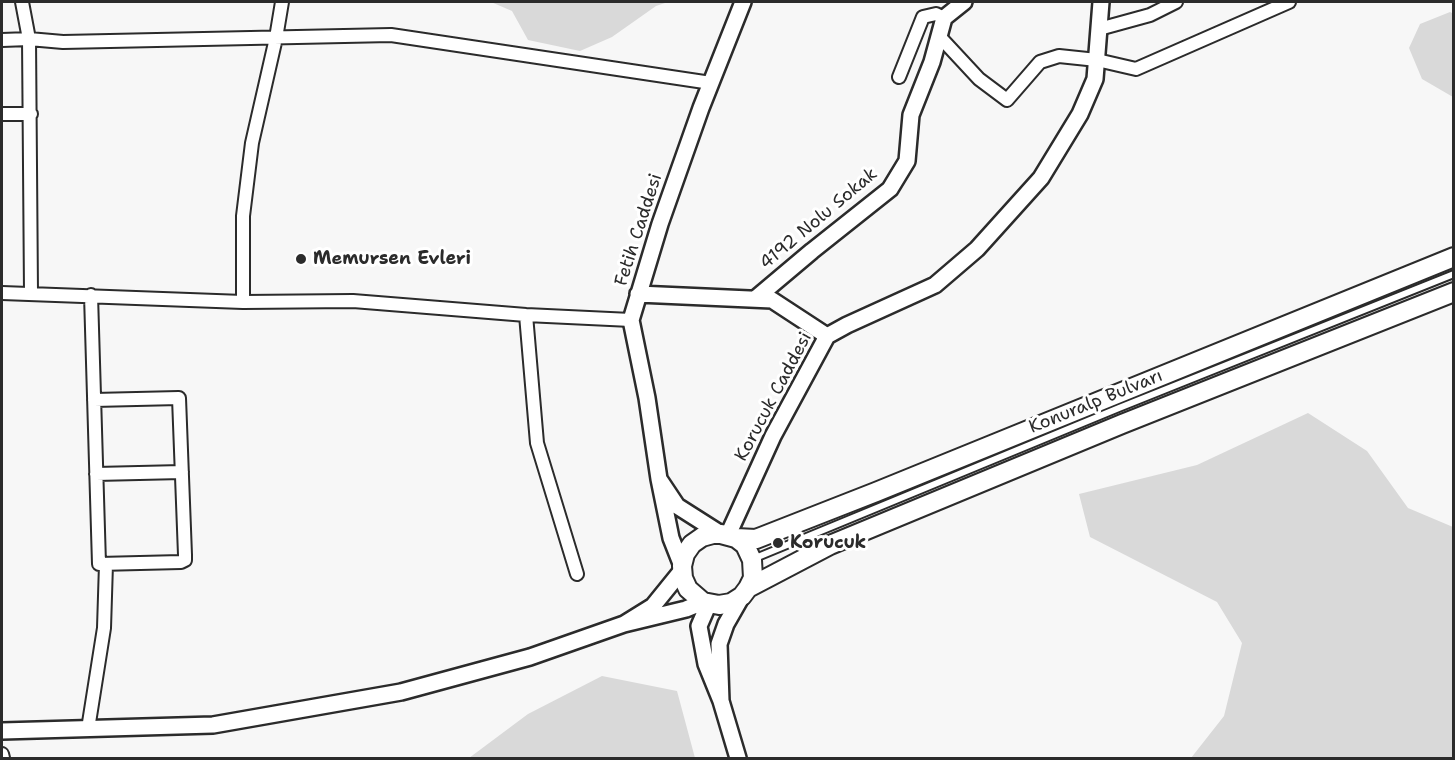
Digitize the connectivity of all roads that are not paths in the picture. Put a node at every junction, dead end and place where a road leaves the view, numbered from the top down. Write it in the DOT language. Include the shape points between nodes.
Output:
graph roads {
  1 [pos="22,2"];
  2 [pos="282,2"];
  3 [pos="743,2"];
  4 [pos="964,2"];
  5 [pos="1101,2"];
  6 [pos="1176,2"];
  7 [pos="1289,2"];
  8 [pos="944,18"];
  9 [pos="1099,29"];
  10 [pos="939,36"];
  11 [pos="276,38"];
  12 [pos="29,39"];
  13 [pos="2,40"];
  14 [pos="1097,60"];
  15 [pos="899,77"];
  16 [pos="711,82"];
  17 [pos="2,114"];
  18 [pos="31,114"];
  19 [pos="1454,257"];
  20 [pos="1454,274"];
  21 [pos="1454,292"];
  22 [pos="2,293"];
  23 [pos="31,293"];
  24 [pos="639,294"];
  25 [pos="91,295"];
  26 [pos="755,299"];
  27 [pos="243,302"];
  28 [pos="526,315"];
  29 [pos="631,320"];
  30 [pos="827,336"];
  31 [pos="94,400"];
  32 [pos="182,472"];
  33 [pos="96,474"];
  34 [pos="659,479"];
  35 [pos="728,536"];
  36 [pos="752,560"];
  37 [pos="106,564"];
  38 [pos="682,567"];
  39 [pos="577,574"];
  40 [pos="745,592"];
  41 [pos="706,602"];
  42 [pos="624,624"];
  43 [pos="721,701"];
  44 [pos="88,729"];
  45 [pos="2,731"];
  46 [pos="2,754"];
  47 [pos="3,759"];
  48 [pos="738,759"];
  1 -- 12 [label="street"];
  2 -- 11 [label="street"];
  3 -- 16 [label="street, Fetih Caddesi"];
  4 -- 8 [label="street"];
  5 -- 9 [label="street, Korucuk Caddesi"];
  6 -- 9 [label="street" via="1150,15"];
  7 -- 14 [label="street" via="1136,69"];
  8 -- 10 [label="street, 4192 Nolu Sokak"];
  8 -- 15 [label="street" via="936,14 923,17"];
  9 -- 14 [label="street, Korucuk Caddesi"];
  10 -- 14 [label="street" via="979,79 1007,100 1040,62 1059,56"];
  10 -- 26 [label="street, 4192 Nolu Sokak" via="911,115 907,160 890,189"];
  11 -- 12 [label="street" via="63,42"];
  11 -- 16 [label="street" via="391,35"];
  11 -- 27 [label="street" via="251,153 243,216"];
  12 -- 13 [label="street"];
  12 -- 18 [label="street"];
  14 -- 30 [label="street, Korucuk Caddesi" via="1095,79 1080,114 1041,178 977,249 935,285"];
  16 -- 24 [label="street, Fetih Caddesi"];
  17 -- 18 [label="street"];
  18 -- 23 [label="street"];
  19 -- 35 [label="main road, Konuralp Bulvarı" via="756,539"];
  20 -- 36 [label="lane"];
  21 -- 40 [label="main road, Konuralp Bulvarı" via="830,545"];
  22 -- 23 [label="street"];
  23 -- 25 [label="street"];
  24 -- 26 [label="street"];
  24 -- 29 [label="street, Fetih Caddesi"];
  25 -- 27 [label="street"];
  25 -- 31 [label="street"];
  26 -- 30 [label="street" via="772,300"];
  27 -- 28 [label="street" via="353,301"];
  28 -- 29 [label="street"];
  28 -- 39 [label="street" via="537,443"];
  29 -- 34 [label="street, Fetih Caddesi"];
  30 -- 35 [label="street, Korucuk Caddesi" via="773,435"];
  31 -- 32 [label="street" via="179,398"];
  31 -- 33 [label="street"];
  32 -- 33 [label="street"];
  32 -- 37 [label="street" via="184,560"];
  33 -- 37 [label="street" via="99,564"];
  34 -- 35 [label="street, Fetih Caddesi" via="677,506"];
  34 -- 38 [label="street, Fetih Caddesi" via="671,538"];
  35 -- 36 [label="main road" via="745,545"];
  35 -- 38 [label="main road" via="702,537 685,554"];
  36 -- 40 [label="main road" via="753,578"];
  37 -- 44 [label="street" via="104,628"];
  38 -- 41 [label="main road" via="688,589"];
  38 -- 42 [label="street" via="653,606"];
  40 -- 41 [label="main road" via="731,603"];
  40 -- 43 [label="street" via="719,644"];
  41 -- 42 [label="street"];
  41 -- 43 [label="street" via="699,626 706,664"];
  42 -- 44 [label="street" via="530,657 401,692 213,725"];
  43 -- 48 [label="street"];
  44 -- 45 [label="street"];
  46 -- 47 [label="street"];
}
